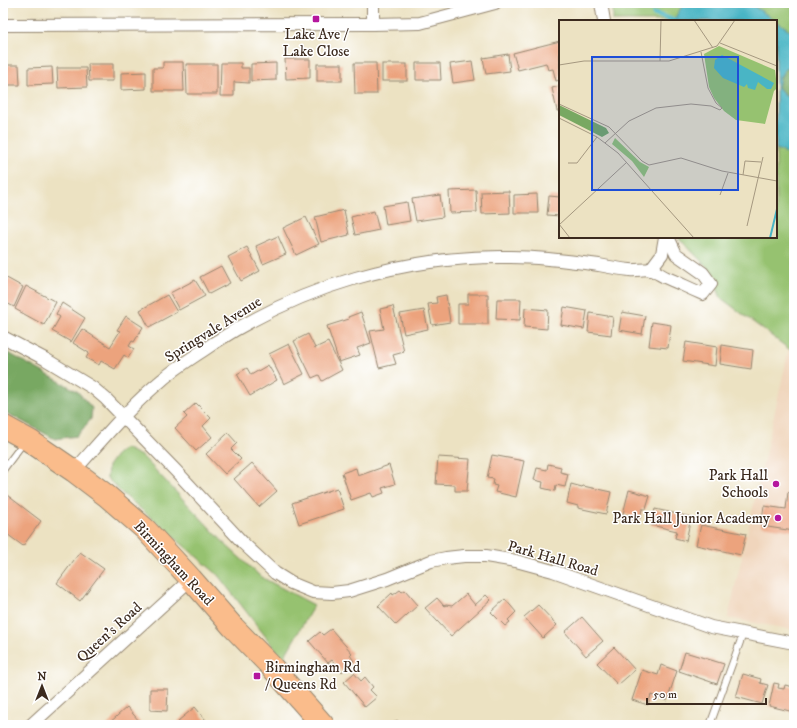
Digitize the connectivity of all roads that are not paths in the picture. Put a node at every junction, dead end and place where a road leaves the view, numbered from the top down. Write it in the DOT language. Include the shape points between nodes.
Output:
graph roads {
  1 [pos="373,3"];
  2 [pos="495,3"];
  3 [pos="601,3"];
  4 [pos="604,20"];
  5 [pos="373,24"];
  6 [pos="3,25"];
  7 [pos="665,238"];
  8 [pos="668,238"];
  9 [pos="650,270"];
  10 [pos="3,337"];
  11 [pos="123,416"];
  12 [pos="3,426"];
  13 [pos="26,439"];
  14 [pos="3,470"];
  15 [pos="74,471"];
  16 [pos="191,579"];
  17 [pos="743,634"];
  18 [pos="794,643"];
  19 [pos="31,725"];
  20 [pos="323,725"];
  21 [pos="710,725"];
  1 -- 5 [label="street"];
  2 -- 5 [label="street" via="420,23"];
  3 -- 4 [label="street"];
  5 -- 6 [label="street"];
  7 -- 9 [label="street" via="662,254"];
  8 -- 9 [label="street, Springvale Avenue" via="676,254 703,273 711,284 703,294"];
  9 -- 11 [label="street, Springvale Avenue" via="632,271 543,258 479,257 415,264 382,271 318,290 258,317 201,352 162,380"];
  10 -- 11 [label="street" via="93,388"];
  11 -- 15 [label="street, Springvale Avenue"];
  11 -- 17 [label="street, Park Hall Road" via="244,544 275,573 313,592 350,591 431,561 486,556 553,571 712,628"];
  12 -- 13 [label="highway, Birmingham Road"];
  13 -- 14 [label="lane"];
  13 -- 15 [label="highway, Birmingham Road"];
  15 -- 16 [label="highway, Birmingham Road" via="145,529"];
  16 -- 19 [label="street, Queen's Road"];
  16 -- 20 [label="highway, Birmingham Road"];
  17 -- 18 [label="street, Park Hall Road"];
  17 -- 21 [label="lane"];
}
